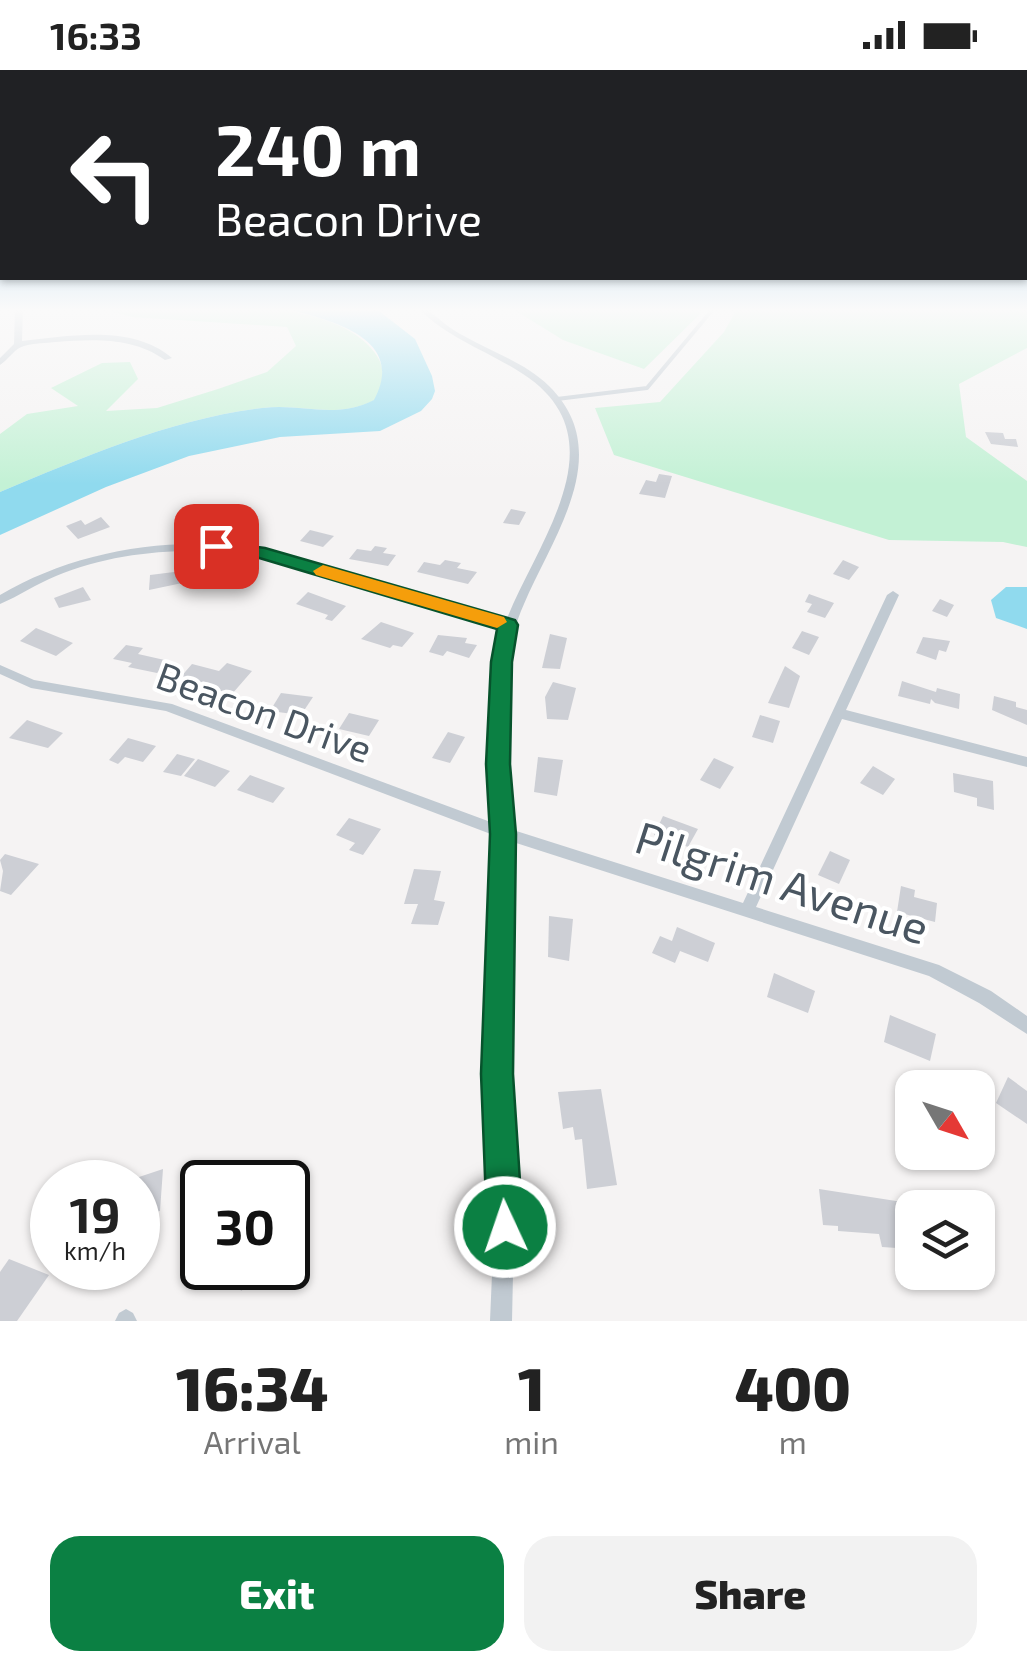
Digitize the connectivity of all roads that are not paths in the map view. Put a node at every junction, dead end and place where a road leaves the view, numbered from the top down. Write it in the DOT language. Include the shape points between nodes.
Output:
graph roads {
  1 [pos="515,367"];
  2 [pos="664,367"];
  3 [pos="558,399"];
  4 [pos="893,595"];
  5 [pos="0,600"];
  6 [pos="508,625"];
  7 [pos="0,669"];
  8 [pos="838,713"];
  9 [pos="1027,762"];
  10 [pos="503,834"];
  11 [pos="747,910"];
  12 [pos="1027,1026"];
  13 [pos="502,1321"];
  1 -- 3 [label="street"];
  2 -- 3 [label="lane" via="647,388"];
  3 -- 6 [label="street" via="573,437 572,482"];
  4 -- 8 [label="street"];
  5 -- 6 [label="street" via="86,563 216,546 258,552"];
  6 -- 10 [label="street" via="498,764"];
  7 -- 10 [label="street, Beacon Drive" via="48,688 168,708"];
  8 -- 9 [label="street"];
  8 -- 11 [label="street"];
  10 -- 11 [label="street, Pilgrim Avenue"];
  10 -- 13 [label="street" via="497,1074 507,1265"];
  11 -- 12 [label="street, Pilgrim Avenue" via="934,970"];
}
